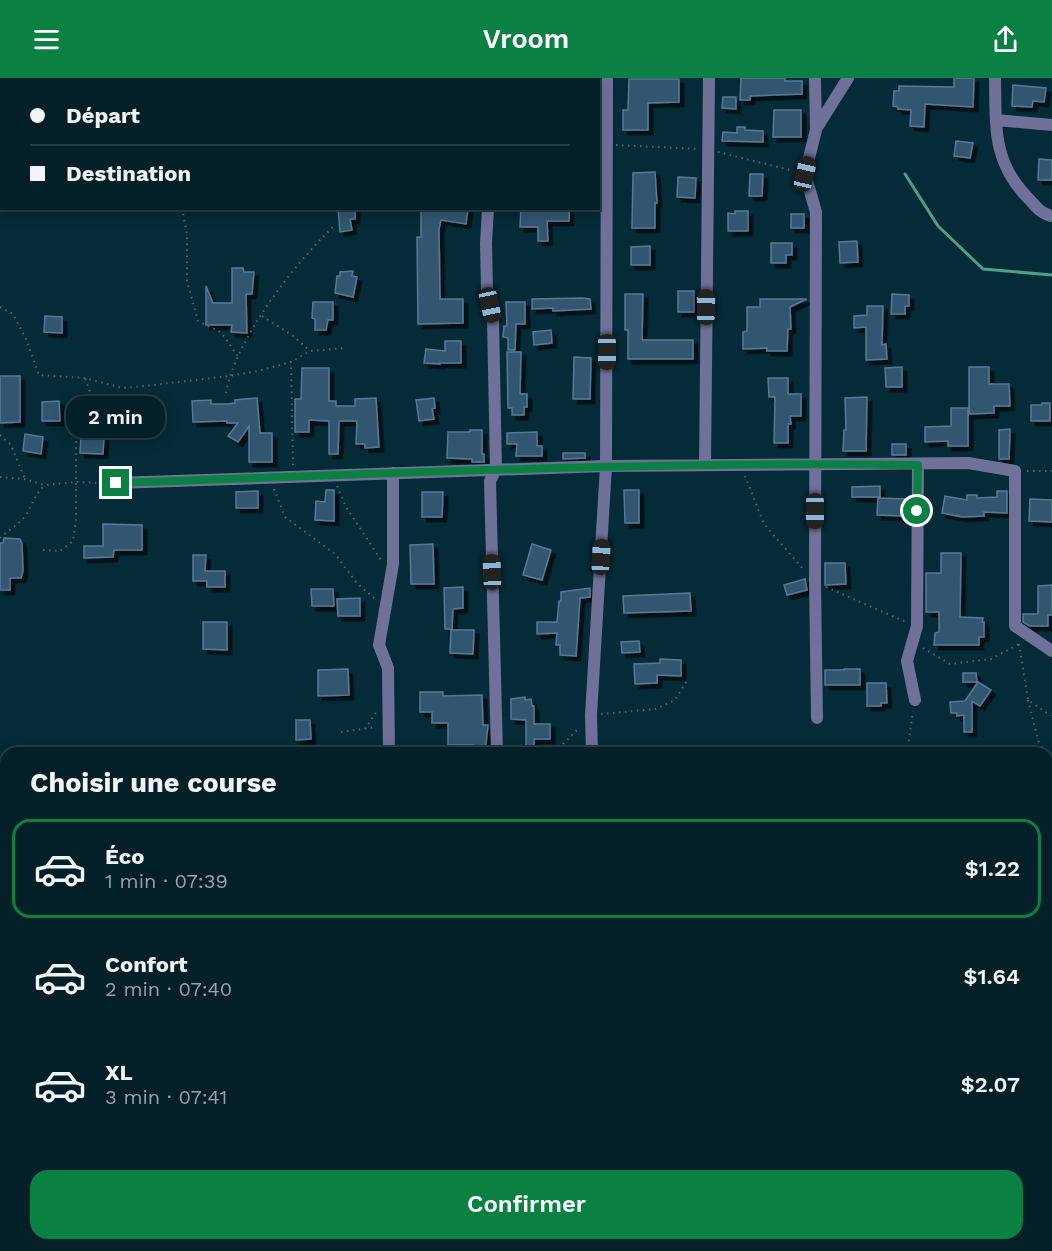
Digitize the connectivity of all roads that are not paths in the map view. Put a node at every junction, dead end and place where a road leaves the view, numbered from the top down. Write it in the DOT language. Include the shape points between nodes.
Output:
graph roads {
  1 [pos="607,78"];
  2 [pos="709,78"];
  3 [pos="815,78"];
  4 [pos="848,78"];
  5 [pos="995,78"];
  6 [pos="996,120"];
  7 [pos="1052,125"];
  8 [pos="816,130"];
  9 [pos="488,210"];
  10 [pos="1052,216"];
  11 [pos="815,464"];
  12 [pos="705,465"];
  13 [pos="918,465"];
  14 [pos="606,466"];
  15 [pos="496,469"];
  16 [pos="393,473"];
  17 [pos="116,483"];
  18 [pos="1052,651"];
  19 [pos="915,700"];
  20 [pos="817,718"];
  21 [pos="388,747"];
  22 [pos="497,747"];
  23 [pos="592,747"];
  1 -- 14 [label="street"];
  2 -- 12 [label="street"];
  3 -- 8 [label="street"];
  4 -- 8 [label="street"];
  5 -- 6 [label="street"];
  6 -- 7 [label="street"];
  6 -- 10 [label="street" via="1004,166 1020,190 1044,214"];
  8 -- 11 [label="street" via="805,174 816,212"];
  9 -- 15 [label="street" via="487,290 494,319"];
  11 -- 12 [label="street"];
  11 -- 13 [label="street"];
  11 -- 20 [label="street"];
  12 -- 14 [label="street"];
  13 -- 18 [label="street" via="968,463 1015,471 1015,626"];
  13 -- 19 [label="street" via="917,626 908,661"];
  14 -- 15 [label="street"];
  14 -- 23 [label="street"];
  15 -- 16 [label="street"];
  15 -- 22 [label="street" via="490,481"];
  16 -- 17 [label="street"];
  16 -- 21 [label="street" via="393,564 379,645 388,668"];
}
